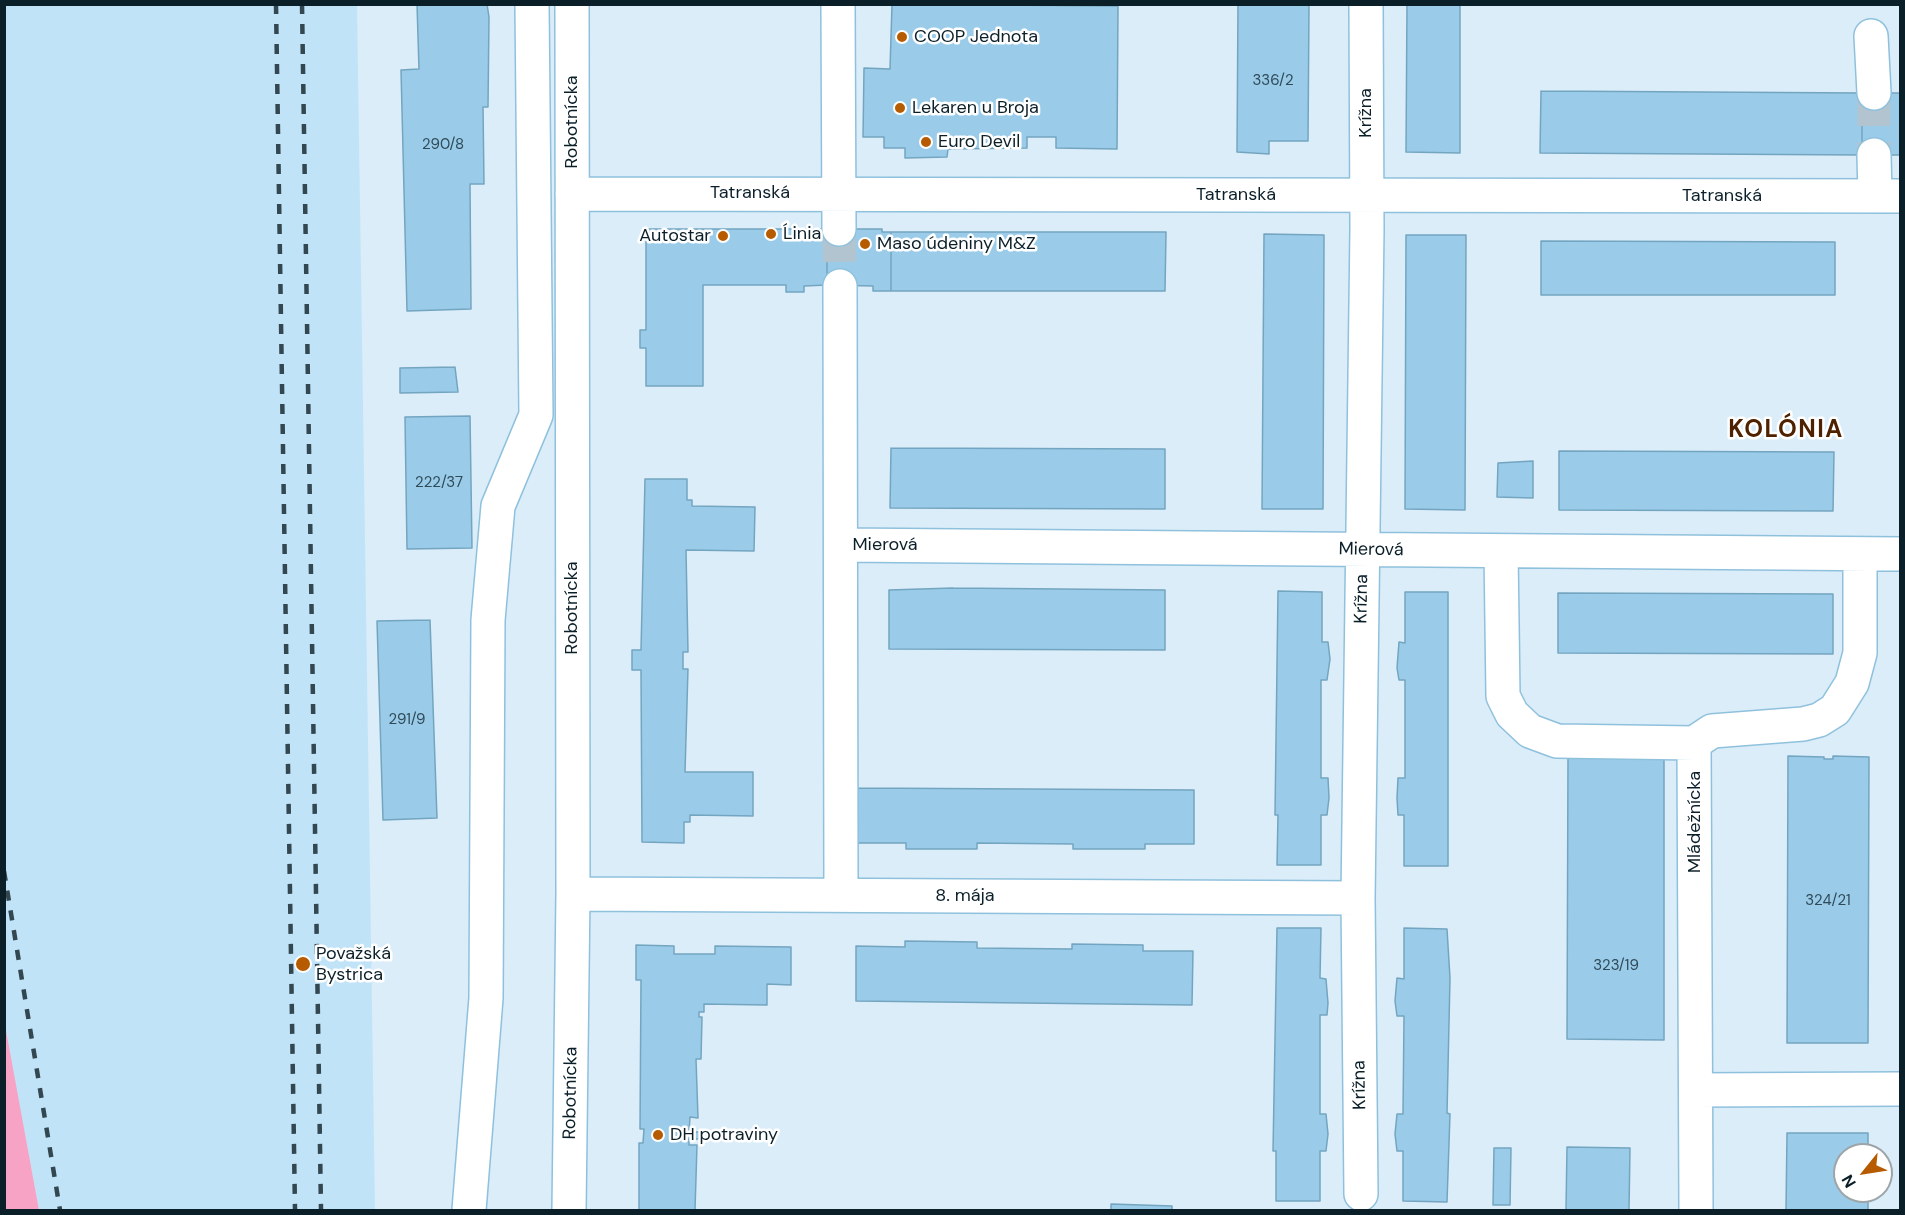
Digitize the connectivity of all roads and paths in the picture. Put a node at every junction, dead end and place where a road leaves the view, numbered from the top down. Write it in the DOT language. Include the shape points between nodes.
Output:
graph roads {
  1 [pos="572,4"];
  2 [pos="838,4"];
  3 [pos="1366,4"];
  4 [pos="534,6"];
  5 [pos="1871,36"];
  6 [pos="1874,93"];
  7 [pos="1874,155"];
  8 [pos="572,194"];
  9 [pos="839,194"];
  10 [pos="1367,195"];
  11 [pos="1888,196"];
  12 [pos="839,229"];
  13 [pos="840,286"];
  14 [pos="536,415"];
  15 [pos="572,425"];
  16 [pos="842,545"];
  17 [pos="1362,549"];
  18 [pos="1500,551"];
  19 [pos="1860,554"];
  20 [pos="1900,554"];
  21 [pos="1694,743"];
  22 [pos="573,894"];
  23 [pos="841,895"];
  24 [pos="1358,898"];
  25 [pos="1900,1089"];
  26 [pos="1696,1090"];
  27 [pos="1361,1194"];
  28 [pos="469,1210"];
  29 [pos="569,1210"];
  30 [pos="1696,1210"];
  1 -- 8 [label="street, Robotnícka"];
  2 -- 9 [label="street"];
  3 -- 10 [label="street, Krížna"];
  4 -- 14 [label="street"];
  5 -- 6 [label="street"];
  7 -- 11 [label="street"];
  8 -- 9 [label="street, Tatranská"];
  8 -- 15 [label="street, Robotnícka"];
  9 -- 10 [label="street, Tatranská"];
  9 -- 12 [label="street"];
  10 -- 11 [label="street, Tatranská"];
  10 -- 17 [label="street, Krížna"];
  13 -- 16 [label="street"];
  14 -- 15 [label="street"];
  14 -- 28 [label="street" via="498,506 489,609 486,998"];
  15 -- 22 [label="street, Robotnícka"];
  16 -- 17 [label="street, Mierová"];
  16 -- 23 [label="street"];
  17 -- 18 [label="street, Mierová"];
  17 -- 24 [label="street, Krížna"];
  18 -- 19 [label="street, Mierová"];
  18 -- 21 [label="street" via="1503,696 1524,726 1557,741"];
  19 -- 20 [label="street, Mierová"];
  19 -- 21 [label="street" via="1860,653 1850,690 1835,710 1803,724 1712,731"];
  21 -- 26 [label="street, Mládežnícka"];
  22 -- 23 [label="street, 8. mája"];
  22 -- 29 [label="street, Robotnícka"];
  23 -- 24 [label="street, 8. mája"];
  24 -- 27 [label="street, Krížna"];
  25 -- 26 [label="street"];
  26 -- 30 [label="street, Mládežnícka"];
}
